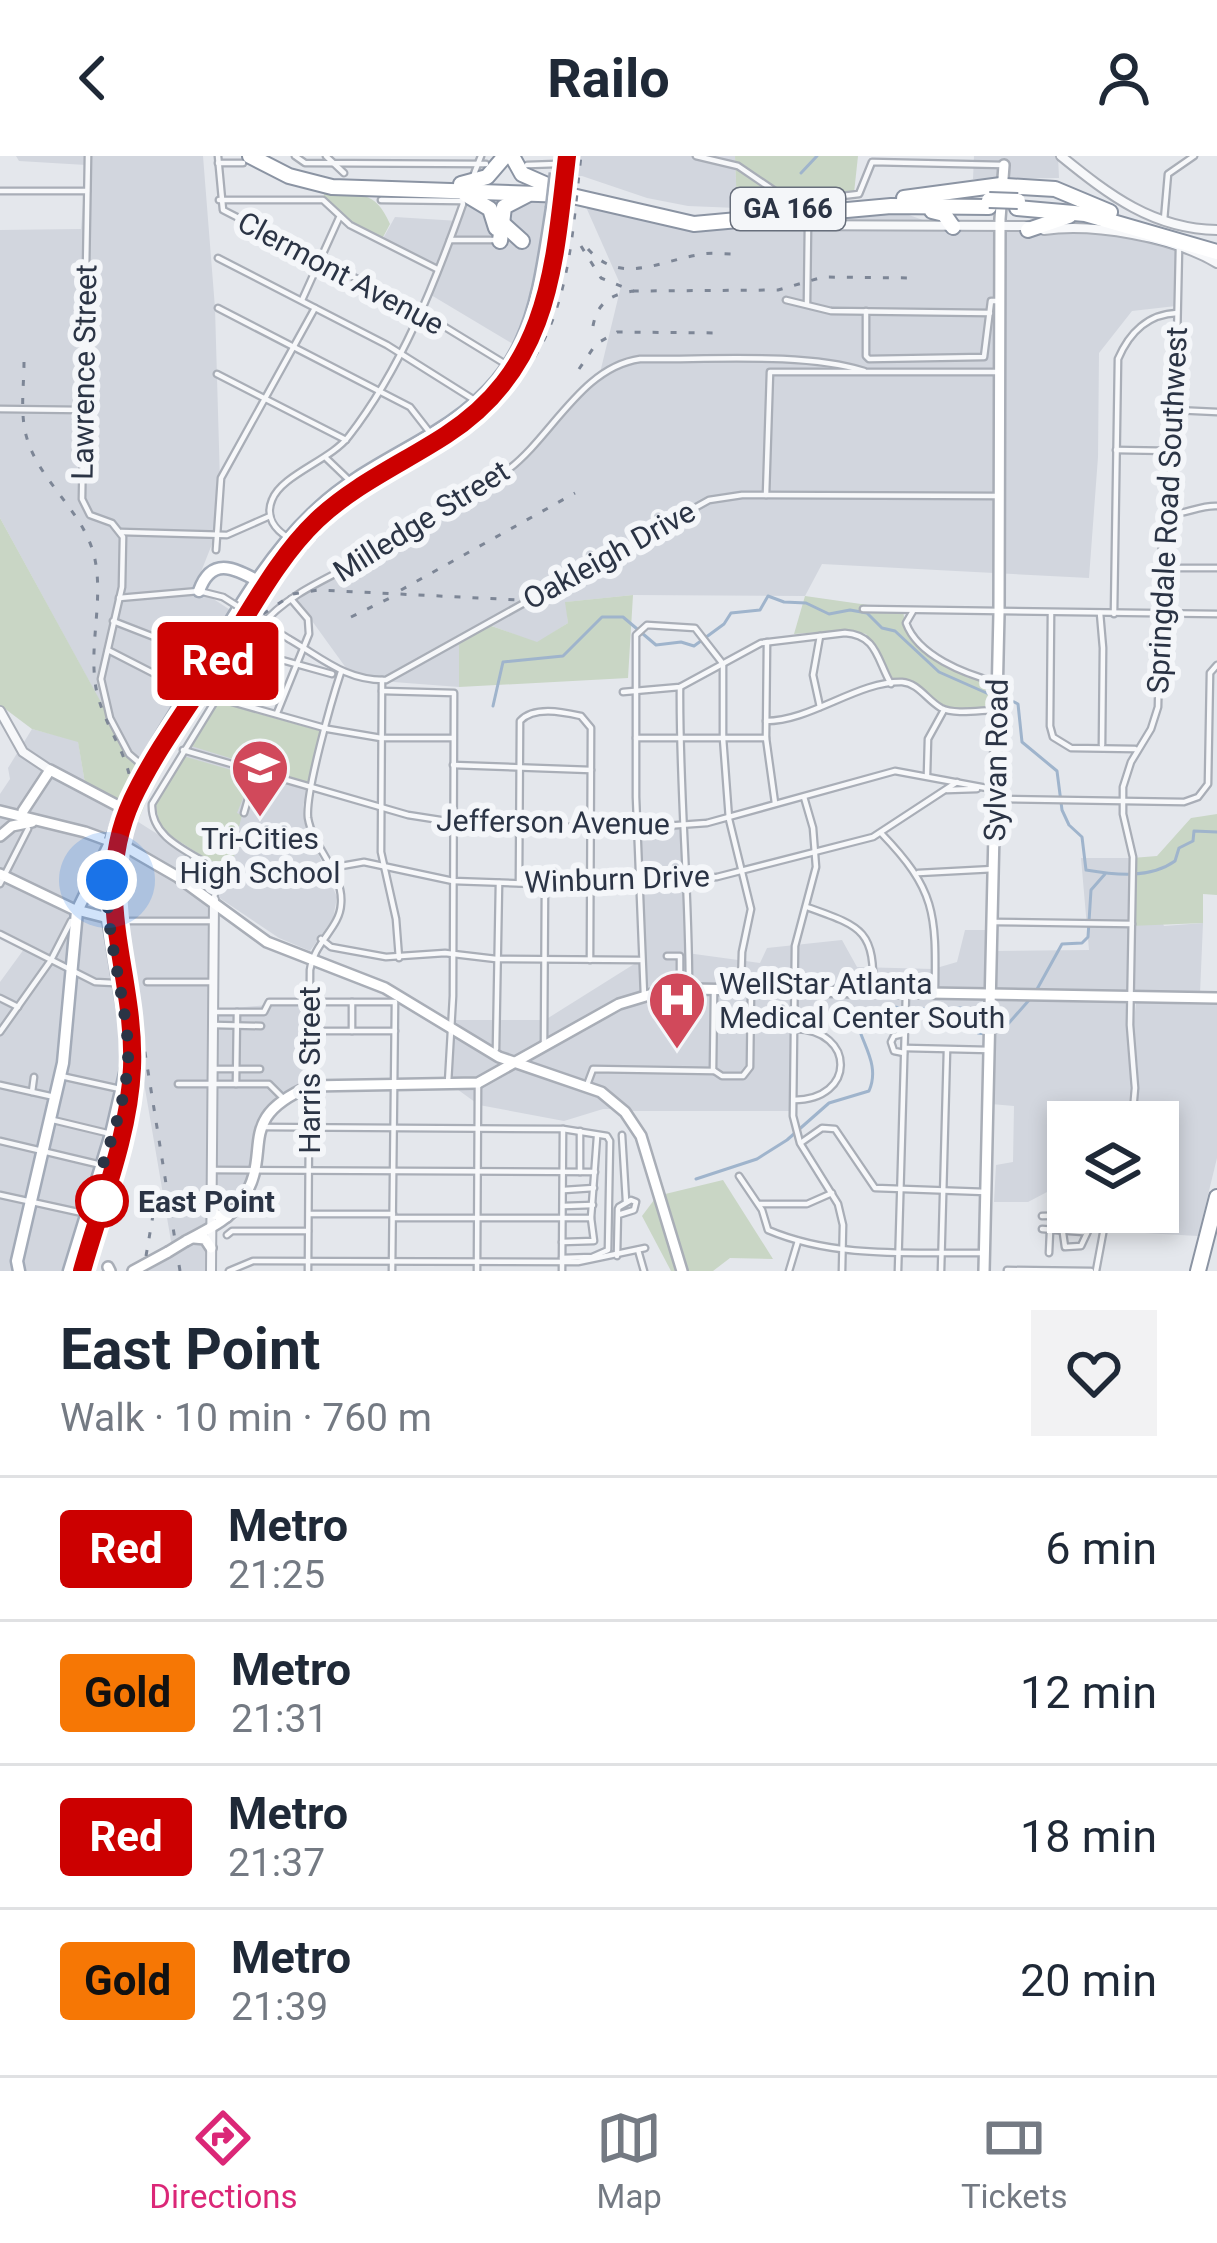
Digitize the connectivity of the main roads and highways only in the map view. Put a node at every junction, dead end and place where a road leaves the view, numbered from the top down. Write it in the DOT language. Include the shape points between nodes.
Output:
graph roads {
  1 [pos="265,156"];
  2 [pos="508,156"];
  3 [pos="246,160"];
  4 [pos="1004,160"];
  5 [pos="553,180"];
  6 [pos="449,187"];
  7 [pos="1003,195"];
  8 [pos="889,203"];
  9 [pos="1112,222"];
  10 [pos="501,223"];
  11 [pos="549,223"];
  12 [pos="948,224"];
  13 [pos="1032,228"];
  14 [pos="498,241"];
  15 [pos="525,241"];
  16 [pos="548,242"];
  17 [pos="1217,248"];
  18 [pos="545,262"];
  19 [pos="240,571"];
  20 [pos="210,572"];
  21 [pos="257,581"];
  22 [pos="199,591"];
  23 [pos="220,596"];
  24 [pos="247,598"];
  25 [pos="122,808"];
  26 [pos="0,809"];
  27 [pos="23,811"];
  28 [pos="42,822"];
  29 [pos="0,836"];
  30 [pos="1,876"];
  31 [pos="101,877"];
  32 [pos="213,901"];
  33 [pos="76,910"];
  34 [pos="108,918"];
  35 [pos="991,994"];
  36 [pos="1217,998"];
  37 [pos="544,1048"];
  38 [pos="493,1051"];
  39 [pos="518,1063"];
  40 [pos="550,1072"];
  41 [pos="478,1083"];
  42 [pos="1217,1197"];
  43 [pos="211,1208"];
  44 [pos="227,1217"];
  45 [pos="1217,1223"];
  46 [pos="187,1240"];
  47 [pos="211,1248"];
  48 [pos="163,1258"];
  49 [pos="17,1268"];
  50 [pos="70,1271"];
  51 [pos="133,1271"];
  52 [pos="682,1271"];
  53 [pos="984,1271"];
  54 [pos="1201,1271"];
  1 -- 6 [label="highway" via="340,183"];
  2 -- 5 [label="highway" via="521,174"];
  2 -- 6 [label="highway" via="484,179"];
  3 -- 6 [label="highway" via="359,190"];
  4 -- 7 [label="main road, Sylvan Road"];
  5 -- 6 [label="highway, GA 166"];
  5 -- 8 [label="highway, GA 166" via="699,225"];
  5 -- 10 [label="highway" via="512,200"];
  5 -- 11 [label="main road"];
  6 -- 14 [label="highway" via="490,209"];
  7 -- 8 [label="highway, GA 166"];
  7 -- 8 [label="highway"];
  7 -- 9 [label="highway, GA 166"];
  7 -- 17 [label="highway, GA 166" via="1077,206"];
  7 -- 35 [label="main road, Sylvan Road"];
  8 -- 12 [label="highway" via="937,212"];
  9 -- 13 [label="highway" via="1074,216"];
  9 -- 17 [label="highway, GA 166"];
  10 -- 14 [label="highway"];
  10 -- 15 [label="highway"];
  11 -- 15 [label="main road" via="542,236"];
  11 -- 16 [label="main road"];
  14 -- 15 [label="main road"];
  15 -- 16 [label="main road"];
  15 -- 18 [label="main road" via="542,249"];
  16 -- 18 [label="main road"];
  18 -- 21 [label="main road" via="530,323 476,401 350,481"];
  19 -- 20 [label="main road"];
  19 -- 21 [label="main road"];
  19 -- 24 [label="main road"];
  20 -- 22 [label="main road"];
  20 -- 23 [label="main road" via="206,585"];
  21 -- 24 [label="main road"];
  24 -- 25 [label="main road"];
  25 -- 27 [label="main road" via="50,770"];
  25 -- 31 [label="main road"];
  26 -- 27 [label="main road"];
  26 -- 28 [label="main road"];
  27 -- 32 [label="main road" via="124,841"];
  28 -- 29 [label="main road" via="20,823"];
  28 -- 32 [label="main road" via="127,847"];
  30 -- 33 [label="main road"];
  31 -- 33 [label="main road"];
  31 -- 34 [label="main road"];
  32 -- 38 [label="main road" via="250,932 385,988"];
  33 -- 34 [label="main road"];
  33 -- 49 [label="main road" via="61,1076"];
  34 -- 50 [label="main road" via="128,1043 123,1090"];
  35 -- 36 [label="main road"];
  35 -- 37 [label="main road" via="714,990 689,983 620,1004"];
  35 -- 53 [label="main road, Sylvan Road"];
  37 -- 39 [label="main road"];
  37 -- 40 [label="main road"];
  38 -- 39 [label="main road"];
  38 -- 41 [label="main road" via="495,1067"];
  39 -- 40 [label="main road"];
  39 -- 41 [label="main road"];
  40 -- 52 [label="main road" via="614,1101 641,1136"];
  41 -- 44 [label="main road" via="310,1085 283,1099 265,1117 245,1196"];
  42 -- 54 [label="highway"];
  43 -- 44 [label="main road"];
  44 -- 46 [label="main road"];
  45 -- 54 [label="highway"];
  46 -- 47 [label="main road" via="202,1238"];
  46 -- 48 [label="main road, bridge"];
  48 -- 51 [label="main road"];
}
